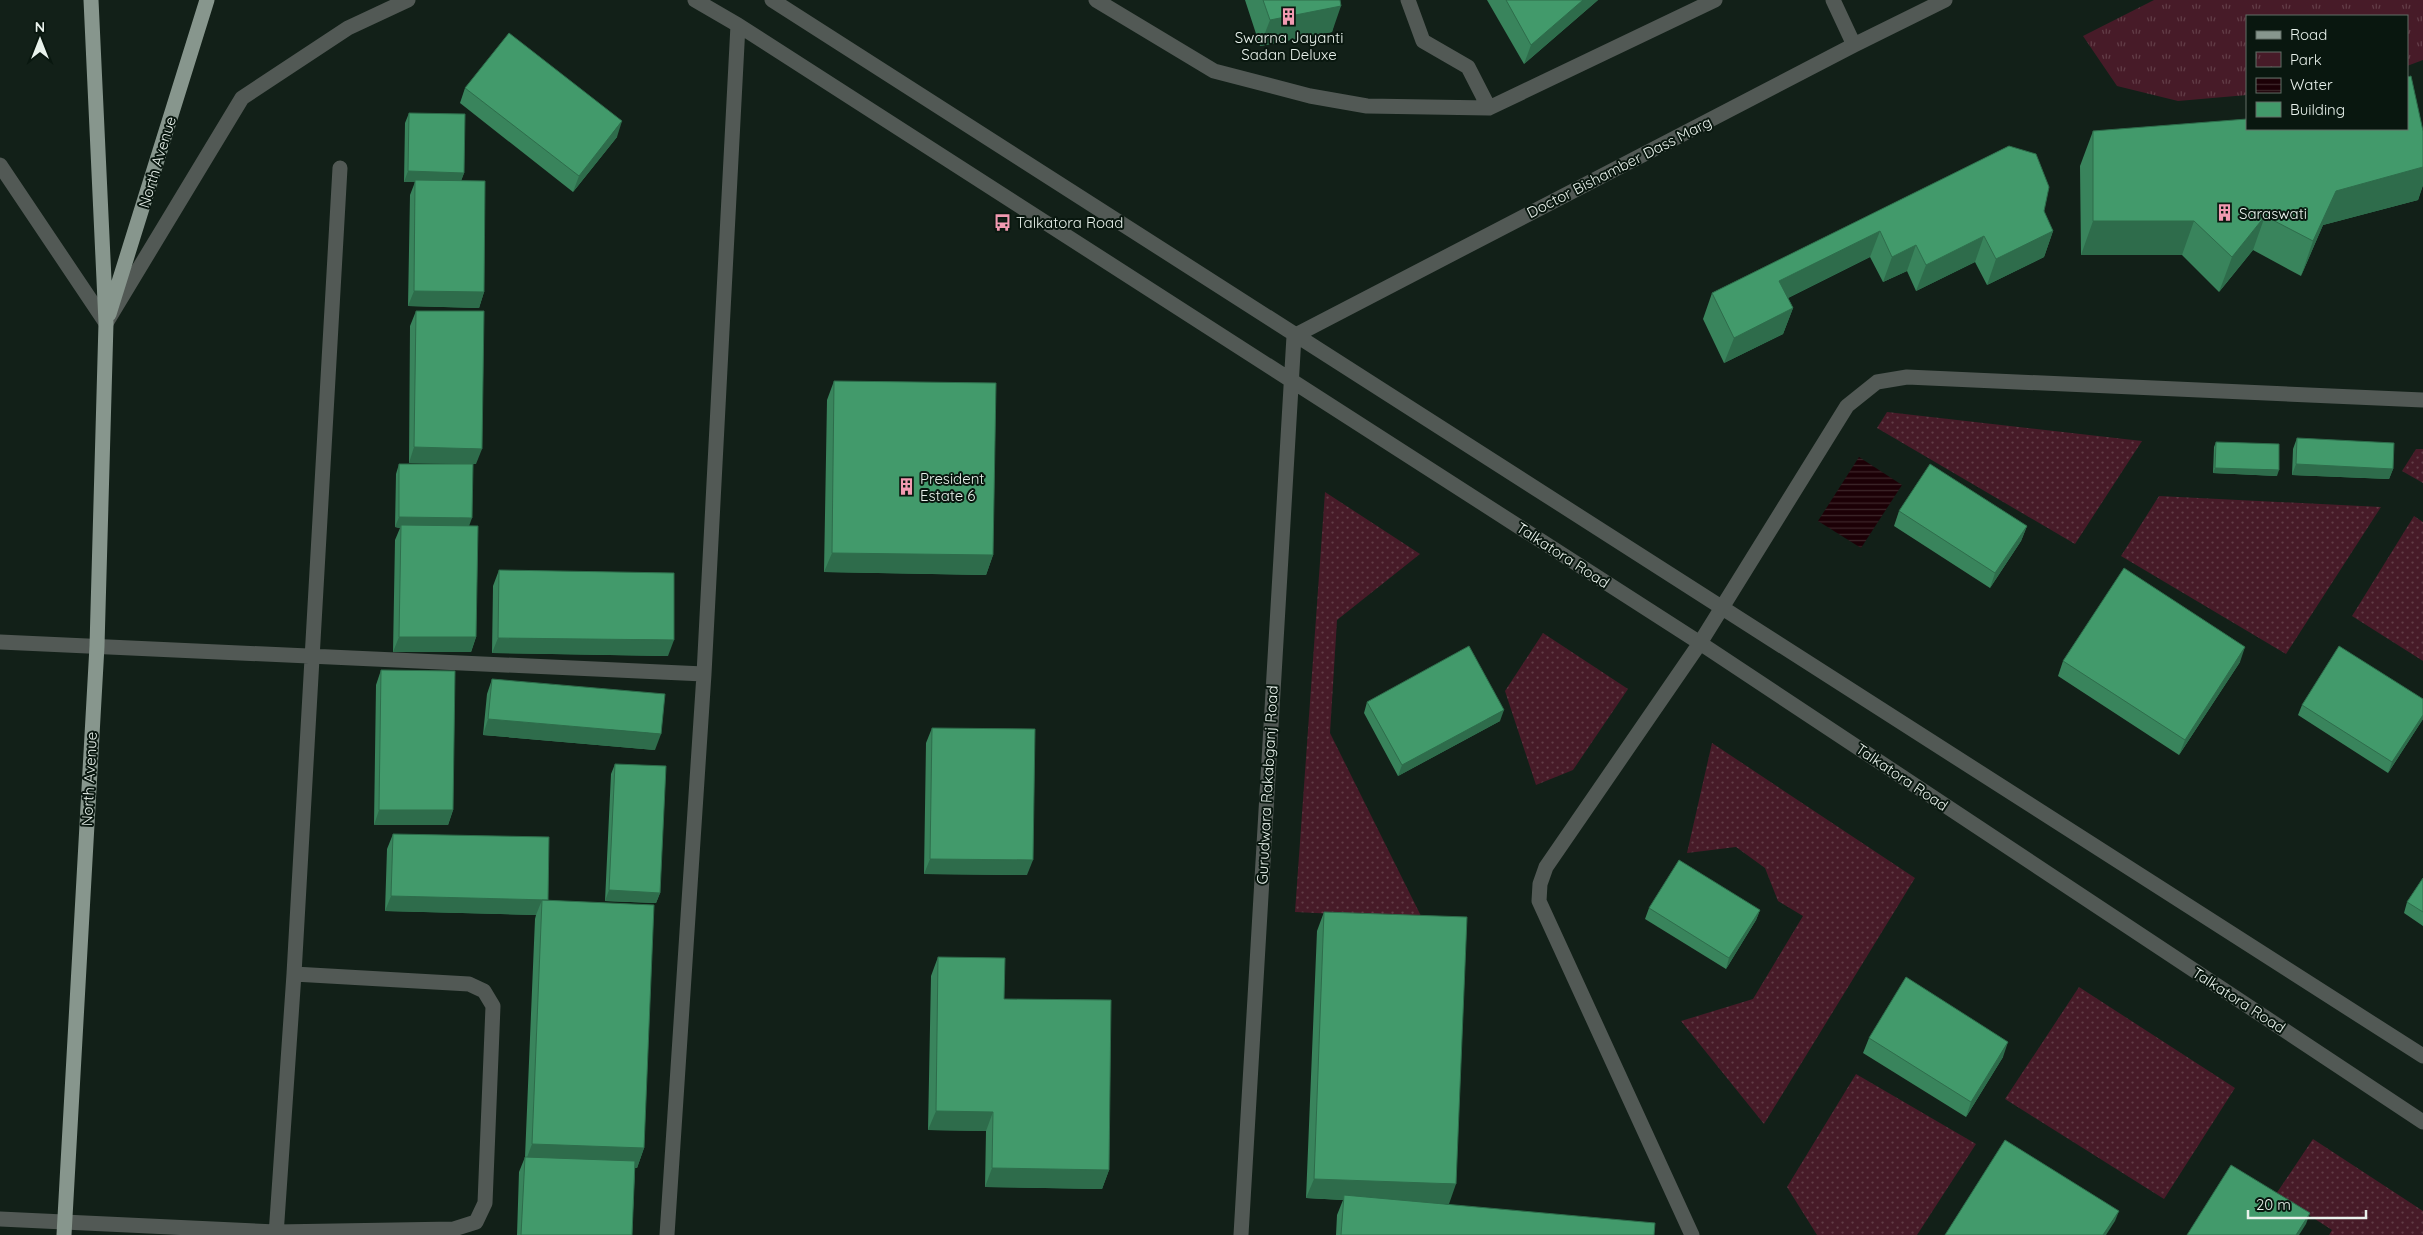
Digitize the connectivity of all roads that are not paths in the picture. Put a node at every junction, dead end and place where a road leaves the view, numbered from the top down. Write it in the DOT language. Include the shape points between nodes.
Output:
graph roads {
  1 [pos="91,0"];
  2 [pos="207,0"];
  3 [pos="408,0"];
  4 [pos="695,0"];
  5 [pos="772,0"];
  6 [pos="1096,0"];
  7 [pos="1408,0"];
  8 [pos="1715,0"];
  9 [pos="1833,0"];
  10 [pos="1945,0"];
  11 [pos="738,25"];
  12 [pos="1854,45"];
  13 [pos="1489,108"];
  14 [pos="0,165"];
  15 [pos="340,168"];
  16 [pos="106,323"];
  17 [pos="1294,336"];
  18 [pos="1290,379"];
  19 [pos="2423,400"];
  20 [pos="1722,609"];
  21 [pos="0,642"];
  22 [pos="1700,643"];
  23 [pos="97,646"];
  24 [pos="310,656"];
  25 [pos="704,674"];
  26 [pos="294,974"];
  27 [pos="2423,1056"];
  28 [pos="2423,1122"];
  29 [pos="0,1219"];
  30 [pos="64,1229"];
  31 [pos="276,1233"];
  32 [pos="667,1235"];
  33 [pos="1241,1235"];
  34 [pos="1692,1235"];
  1 -- 16 [label="main road, North Avenue"];
  2 -- 16 [label="main road, North Avenue"];
  3 -- 16 [label="street" via="348,28 242,98"];
  4 -- 11 [label="street, Talkatora Road"];
  5 -- 17 [label="street"];
  6 -- 13 [label="street" via="1214,71 1310,96 1367,106"];
  7 -- 13 [label="street" via="1423,42 1468,67"];
  8 -- 13 [label="street"];
  9 -- 12 [label="street"];
  10 -- 12 [label="street, Doctor Bishamber Dass Marg"];
  11 -- 18 [label="street, Talkatora Road"];
  11 -- 25 [label="street"];
  12 -- 17 [label="street, Doctor Bishamber Dass Marg"];
  14 -- 16 [label="street"];
  15 -- 24 [label="street"];
  16 -- 23 [label="main road, North Avenue"];
  17 -- 18 [label="street, Gurudwara Rakabganj Road"];
  17 -- 20 [label="street"];
  18 -- 22 [label="street, Talkatora Road"];
  18 -- 33 [label="street, Gurudwara Rakabganj Road"];
  19 -- 20 [label="street" via="1907,377 1877,382 1847,406"];
  20 -- 22 [label="street"];
  20 -- 27 [label="street"];
  21 -- 23 [label="street"];
  22 -- 28 [label="street, Talkatora Road"];
  22 -- 34 [label="street" via="1546,867 1539,901"];
  23 -- 24 [label="street"];
  23 -- 30 [label="main road, North Avenue"];
  24 -- 25 [label="street"];
  24 -- 26 [label="street"];
  25 -- 32 [label="street"];
  26 -- 31 [label="street"];
  26 -- 31 [label="street" via="469,984 484,991 493,1006 485,1203 476,1222 454,1229"];
  29 -- 30 [label="street"];
  30 -- 31 [label="street"];
}
